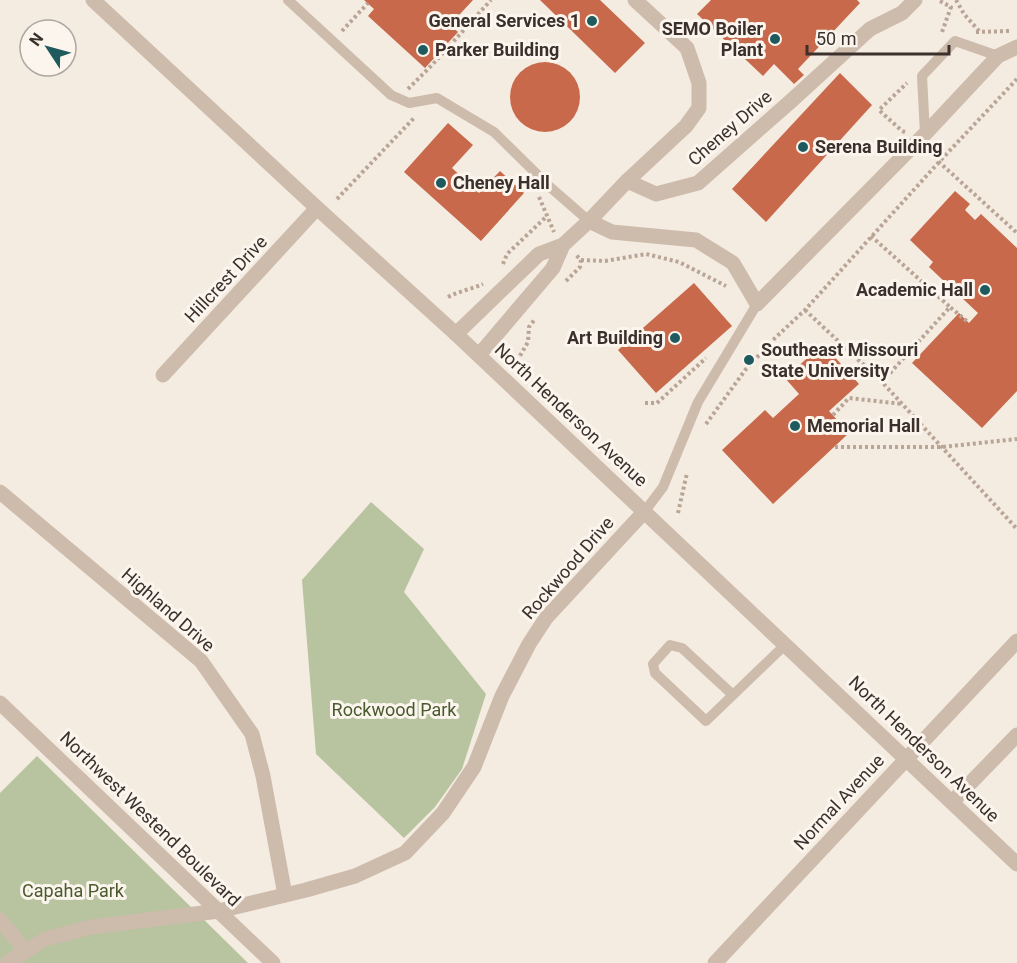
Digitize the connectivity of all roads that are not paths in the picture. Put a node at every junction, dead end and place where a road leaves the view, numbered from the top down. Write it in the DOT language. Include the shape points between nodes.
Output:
graph roads {
  1 [pos="93,0"];
  2 [pos="288,0"];
  3 [pos="635,0"];
  4 [pos="915,0"];
  5 [pos="1017,47"];
  6 [pos="998,56"];
  7 [pos="918,134"];
  8 [pos="627,181"];
  9 [pos="317,208"];
  10 [pos="589,222"];
  11 [pos="564,244"];
  12 [pos="757,304"];
  13 [pos="456,334"];
  14 [pos="478,355"];
  15 [pos="163,375"];
  16 [pos="0,492"];
  17 [pos="645,512"];
  18 [pos="1017,641"];
  19 [pos="786,644"];
  20 [pos="733,695"];
  21 [pos="0,703"];
  22 [pos="1017,735"];
  23 [pos="907,759"];
  24 [pos="952,802"];
  25 [pos="1017,864"];
  26 [pos="285,895"];
  27 [pos="219,911"];
  28 [pos="0,920"];
  29 [pos="26,951"];
  30 [pos="8,963"];
  31 [pos="273,963"];
  32 [pos="715,963"];
  1 -- 9 [label="street, North Henderson Avenue"];
  2 -- 10 [label="lane" via="391,95 409,103 437,98 494,132"];
  3 -- 8 [label="street" via="687,48 699,83 699,108 686,126"];
  4 -- 8 [label="street, Cheney Drive" via="902,13 870,29 698,183 656,194"];
  5 -- 6 [label="street"];
  6 -- 7 [label="street"];
  6 -- 7 [label="lane" via="955,41 922,76"];
  7 -- 12 [label="street"];
  8 -- 10 [label="street"];
  9 -- 13 [label="street, North Henderson Avenue"];
  9 -- 15 [label="street, Hillcrest Drive"];
  10 -- 11 [label="street"];
  10 -- 12 [label="street" via="612,232 696,240 733,263"];
  11 -- 13 [label="street" via="539,254"];
  11 -- 14 [label="street" via="553,268"];
  12 -- 17 [label="lane" via="698,402 663,487"];
  13 -- 14 [label="street, North Henderson Avenue"];
  14 -- 17 [label="street, North Henderson Avenue"];
  16 -- 26 [label="street, Highland Drive" via="201,661 252,734"];
  17 -- 19 [label="street, North Henderson Avenue"];
  17 -- 26 [label="street, Rockwood Drive" via="546,618 502,696 474,767 442,813 413,845 405,853 356,876"];
  18 -- 23 [label="street, Normal Avenue"];
  19 -- 20 [label="lane"];
  19 -- 23 [label="street, North Henderson Avenue"];
  20 -- 20 [label="lane" via="706,722 655,673 653,664 670,645 682,648"];
  21 -- 27 [label="street, Northwest Westend Boulevard"];
  22 -- 24 [label="street"];
  23 -- 24 [label="street, North Henderson Avenue"];
  23 -- 32 [label="street, Normal Avenue"];
  24 -- 25 [label="street, North Henderson Avenue"];
  26 -- 27 [label="street, Rockwood Drive"];
  27 -- 29 [label="street, Rockwood Drive" via="91,927 45,939"];
  27 -- 31 [label="street, Northwest Westend Boulevard"];
  28 -- 29 [label="street"];
  29 -- 30 [label="street, Rockwood Drive"];
}
